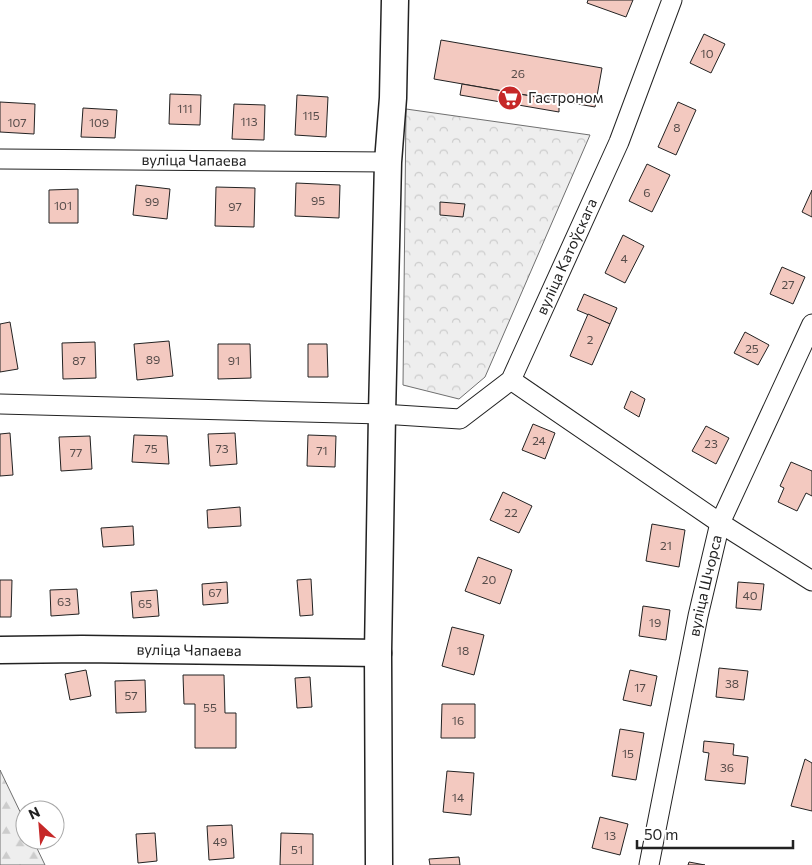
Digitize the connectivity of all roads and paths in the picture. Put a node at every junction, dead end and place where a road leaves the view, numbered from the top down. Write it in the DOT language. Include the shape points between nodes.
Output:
graph roads {
  1 [pos="395,0"];
  2 [pos="672,0"];
  3 [pos="0,159"];
  4 [pos="388,162"];
  5 [pos="812,324"];
  6 [pos="511,380"];
  7 [pos="0,404"];
  8 [pos="382,414"];
  9 [pos="720,523"];
  10 [pos="812,581"];
  11 [pos="0,650"];
  12 [pos="378,653"];
  13 [pos="379,865"];
  14 [pos="649,865"];
  1 -- 4 [label="street"];
  2 -- 6 [label="street, вуліца Катоўскага" via="619,142"];
  3 -- 4 [label="street, вуліца Чапаева"];
  4 -- 8 [label="street"];
  5 -- 9 [label="street, вуліца Шчорса"];
  6 -- 8 [label="street, вуліца Катоўскага" via="460,419"];
  6 -- 9 [label="street"];
  7 -- 8 [label="street"];
  8 -- 12 [label="street"];
  9 -- 10 [label="street"];
  9 -- 14 [label="street, вуліца Шчорса" via="698,616"];
  11 -- 12 [label="street, вуліца Чапаева" via="82,648"];
  12 -- 13 [label="street"];
}
